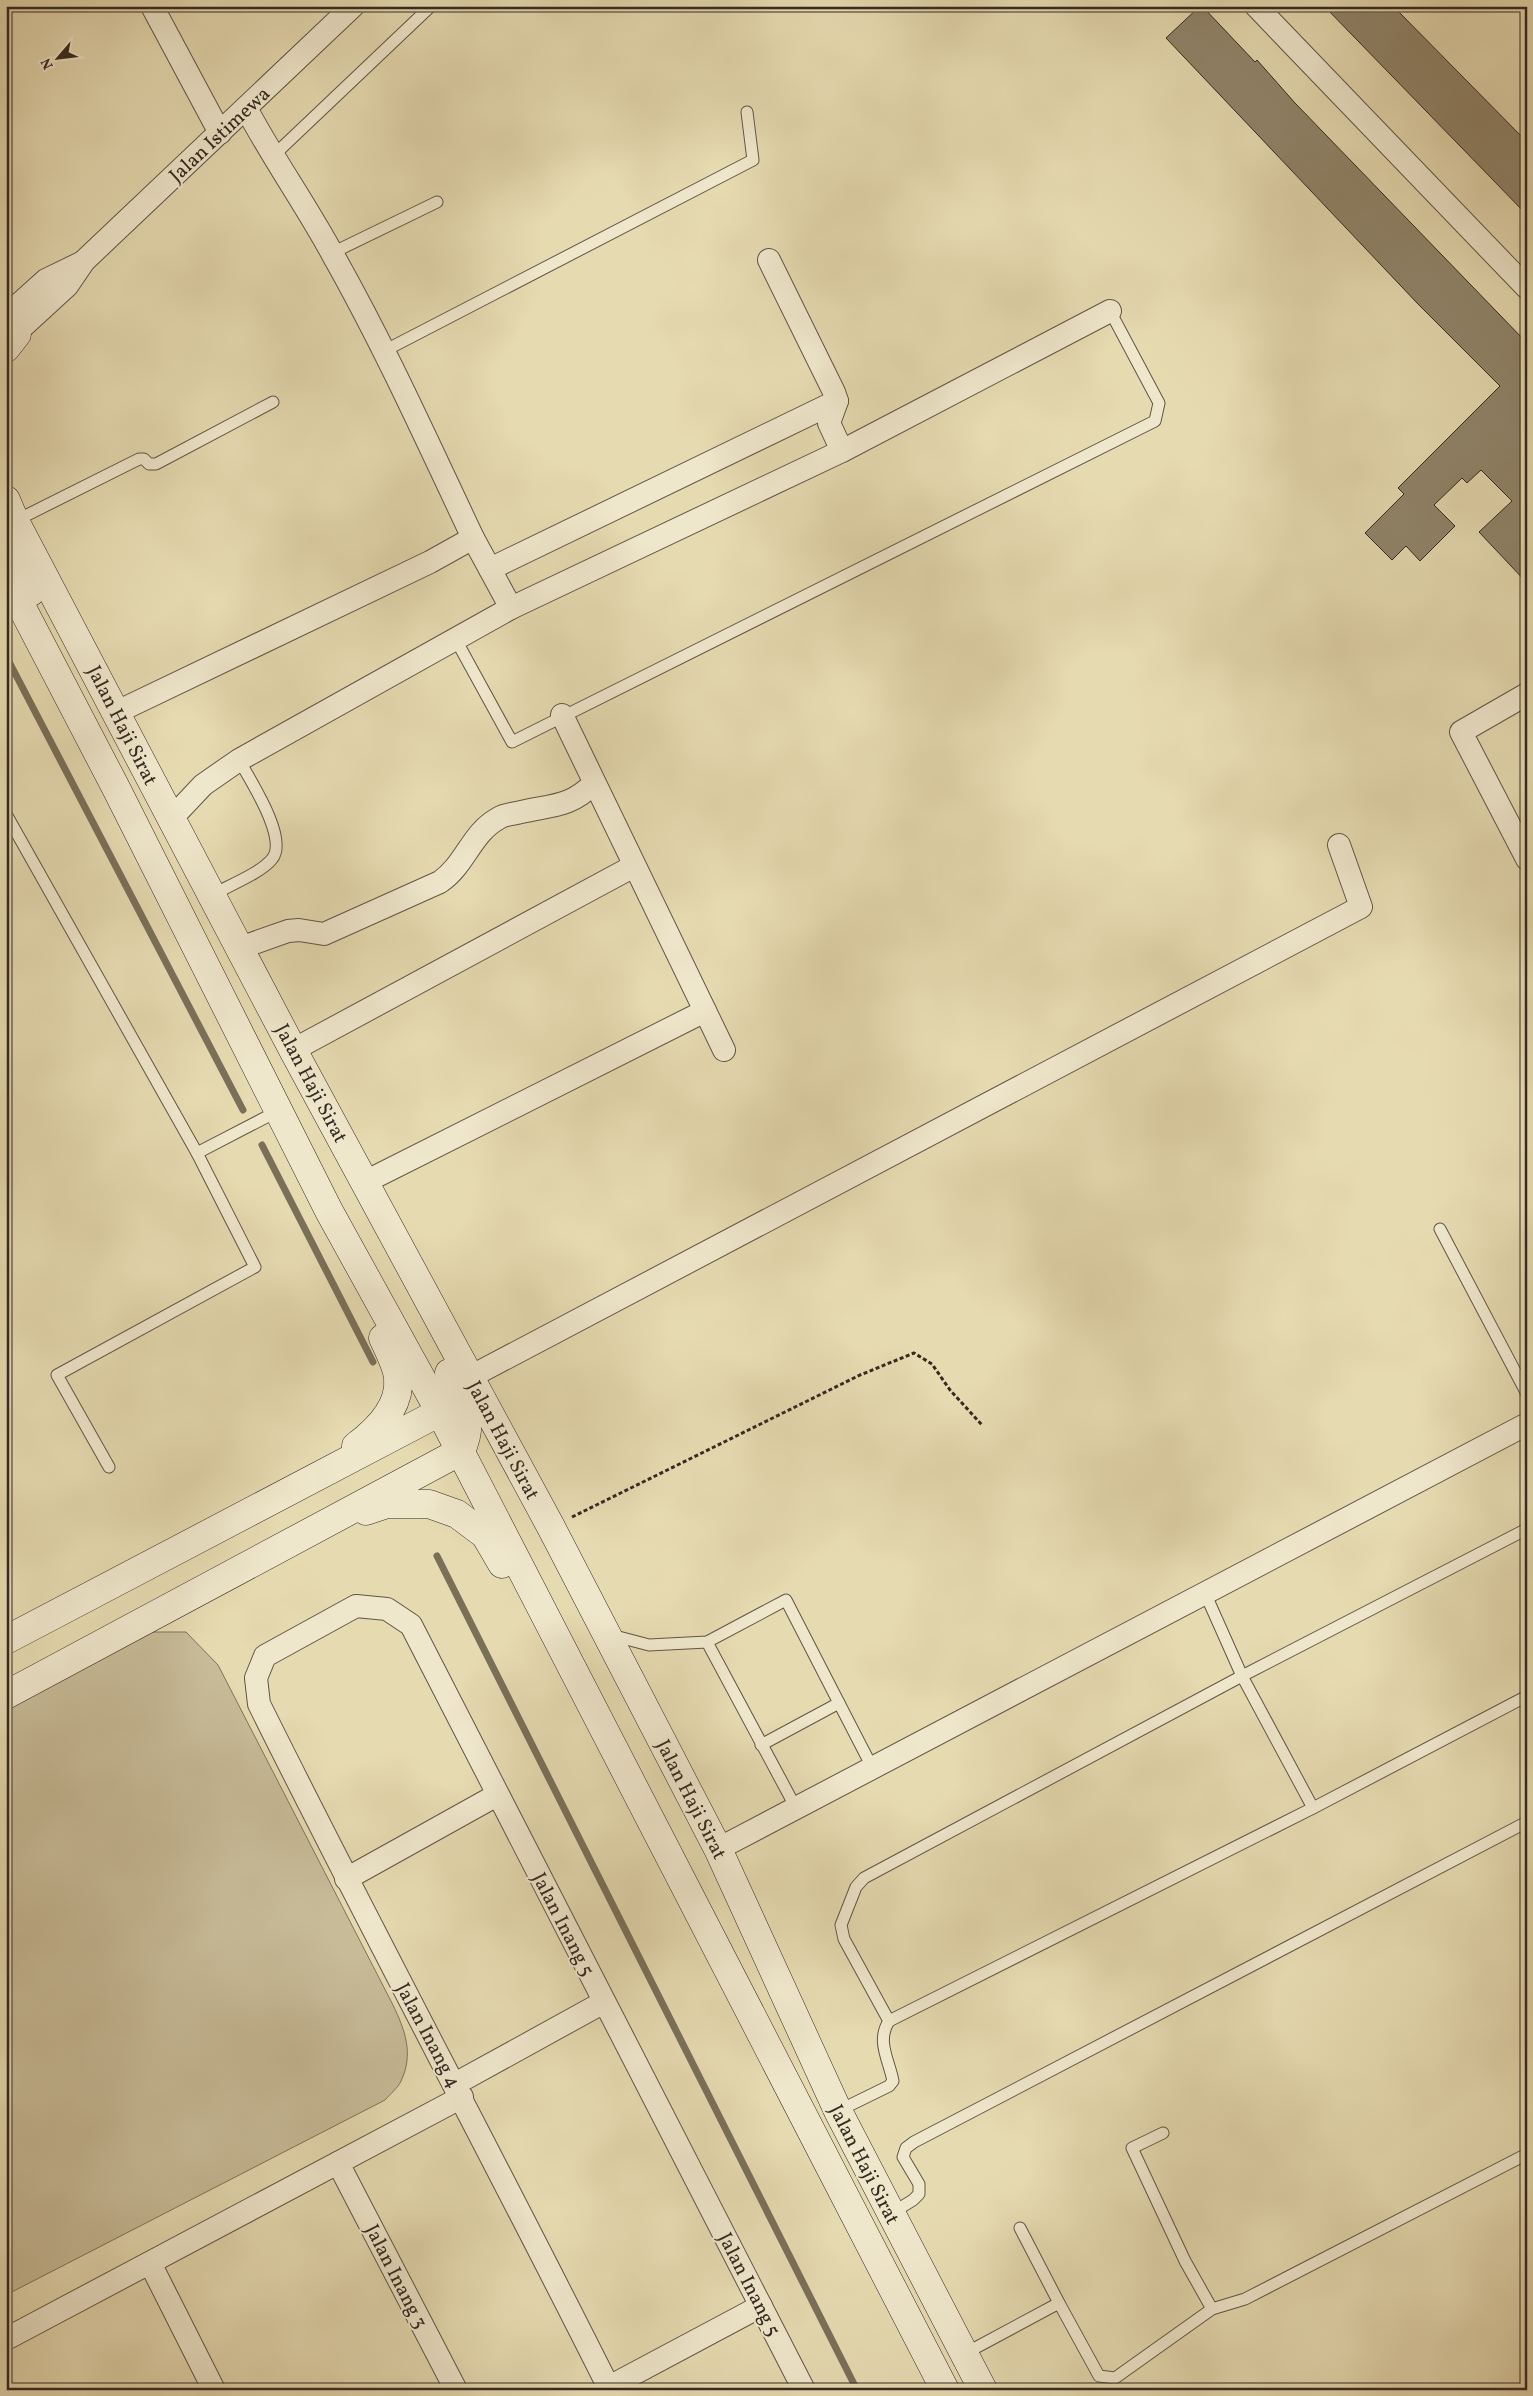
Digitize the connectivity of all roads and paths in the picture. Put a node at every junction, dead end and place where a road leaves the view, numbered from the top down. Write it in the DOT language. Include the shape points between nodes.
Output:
graph roads {
  1 [pos="152,6"];
  2 [pos="353,6"];
  3 [pos="431,6"];
  4 [pos="1256,6"];
  5 [pos="246,108"];
  6 [pos="747,112"];
  7 [pos="220,133"];
  8 [pos="272,157"];
  9 [pos="437,202"];
  10 [pos="332,253"];
  11 [pos="769,260"];
  12 [pos="1527,288"];
  13 [pos="1110,311"];
  14 [pos="9,335"];
  15 [pos="384,351"];
  16 [pos="836,401"];
  17 [pos="273,402"];
  18 [pos="842,451"];
  19 [pos="11,510"];
  20 [pos="473,538"];
  21 [pos="6,547"];
  22 [pos="490,569"];
  23 [pos="6,577"];
  24 [pos="511,608"];
  25 [pos="456,640"];
  26 [pos="1527,694"];
  27 [pos="117,712"];
  28 [pos="562,716"];
  29 [pos="239,760"];
  30 [pos="594,783"];
  31 [pos="117,790"];
  32 [pos="6,814"];
  33 [pos="171,819"];
  34 [pos="1339,845"];
  35 [pos="1527,860"];
  36 [pos="634,866"];
  37 [pos="212,895"];
  38 [pos="240,948"];
  39 [pos="704,1011"];
  40 [pos="294,1050"];
  41 [pos="724,1050"];
  42 [pos="250,1056"];
  43 [pos="278,1111"];
  44 [pos="197,1153"];
  45 [pos="365,1182"];
  46 [pos="329,1210"];
  47 [pos="1440,1229"];
  48 [pos="470,1376"];
  49 [pos="1527,1394"];
  50 [pos="440,1412"];
  51 [pos="467,1422"];
  52 [pos="1527,1424"];
  53 [pos="982,1425"];
  54 [pos="461,1451"];
  55 [pos="108,1467"];
  56 [pos="320,1475"];
  57 [pos="323,1526"];
  58 [pos="551,1527"];
  59 [pos="1527,1528"];
  60 [pos="1205,1592"];
  61 [pos="607,1634"];
  62 [pos="6,1640"];
  63 [pos="707,1642"];
  64 [pos="1242,1676"];
  65 [pos="256,1678"];
  66 [pos="6,1695"];
  67 [pos="1527,1696"];
  68 [pos="839,1703"];
  69 [pos="761,1745"];
  70 [pos="872,1767"];
  71 [pos="497,1795"];
  72 [pos="796,1808"];
  73 [pos="1313,1808"];
  74 [pos="1527,1822"];
  75 [pos="718,1849"];
  76 [pos="346,1879"];
  77 [pos="724,1959"];
  78 [pos="604,2002"];
  79 [pos="889,2022"];
  80 [pos="458,2090"];
  81 [pos="838,2111"];
  82 [pos="1163,2133"];
  83 [pos="1527,2154"];
  84 [pos="338,2163"];
  85 [pos="890,2214"];
  86 [pos="1020,2228"];
  87 [pos="150,2263"];
  88 [pos="1059,2303"];
  89 [pos="761,2306"];
  90 [pos="1212,2309"];
  91 [pos="6,2339"];
  92 [pos="964,2354"];
  93 [pos="1527,2387"];
  94 [pos="609,2388"];
  95 [pos="214,2390"];
  96 [pos="456,2390"];
  97 [pos="804,2390"];
  98 [pos="945,2390"];
  99 [pos="983,2390"];
  100 [pos="1521,2390"];
  1 -- 7 [label="street"];
  2 -- 5 [label="street, Jalan Istimewa"];
  3 -- 8 [label="lane"];
  4 -- 12 [label="street"];
  5 -- 7 [label="street, Jalan Istimewa"];
  5 -- 8 [label="street"];
  6 -- 15 [label="lane" via="753,160"];
  7 -- 14 [label="street, Jalan Istimewa" via="84,261 67,286"];
  8 -- 10 [label="street"];
  9 -- 10 [label="lane"];
  10 -- 15 [label="street"];
  11 -- 16 [label="street"];
  13 -- 18 [label="street"];
  13 -- 28 [label="lane" via="1159,403 1155,421"];
  15 -- 20 [label="street"];
  16 -- 18 [label="street" via="829,423"];
  16 -- 22 [label="street"];
  17 -- 19 [label="lane" via="156,464 139,458"];
  18 -- 24 [label="street"];
  19 -- 27 [label="main road, Jalan Haji Sirat"];
  20 -- 22 [label="street"];
  20 -- 27 [label="street" via="430,562"];
  21 -- 31 [label="main road" via="59,643 89,710"];
  22 -- 24 [label="street"];
  23 -- 31 [label="main road, Jalan Haji Sirat"];
  24 -- 25 [label="street"];
  25 -- 28 [label="lane" via="512,742"];
  25 -- 29 [label="street"];
  26 -- 35 [label="street" via="1461,732"];
  27 -- 33 [label="main road, Jalan Haji Sirat"];
  28 -- 30 [label="street"];
  29 -- 33 [label="street" via="203,785"];
  29 -- 37 [label="lane" via="273,827 276,850 266,865"];
  30 -- 36 [label="street"];
  30 -- 38 [label="street" via="567,804 501,816 485,827 452,873 440,882 324,934 288,931"];
  31 -- 42 [label="main road, Jalan Haji Sirat"];
  32 -- 44 [label="lane"];
  33 -- 37 [label="main road, Jalan Haji Sirat"];
  33 -- 42 [label="main road" via="164,854 227,980"];
  34 -- 48 [label="street" via="1361,907"];
  36 -- 39 [label="street"];
  36 -- 40 [label="street"];
  37 -- 38 [label="main road, Jalan Haji Sirat"];
  38 -- 40 [label="main road, Jalan Haji Sirat"];
  39 -- 41 [label="street"];
  39 -- 45 [label="street"];
  40 -- 45 [label="main road, Jalan Haji Sirat"];
  40 -- 51 [label="main road" via="332,1142 462,1398"];
  42 -- 43 [label="main road, Jalan Haji Sirat"];
  43 -- 44 [label="lane"];
  43 -- 46 [label="main road, Jalan Haji Sirat"];
  44 -- 55 [label="lane" via="256,1267 57,1374"];
  45 -- 48 [label="main road, Jalan Haji Sirat"];
  46 -- 50 [label="main road, Jalan Haji Sirat"];
  46 -- 56 [label="main road" via="398,1378 395,1400 376,1431"];
  47 -- 49 [label="lane"];
  48 -- 58 [label="main road, Jalan Haji Sirat"];
  50 -- 51 [label="main road" via="458,1415"];
  50 -- 54 [label="main road, Jalan Haji Sirat"];
  50 -- 56 [label="main road"];
  51 -- 54 [label="main road" via="468,1436"];
  51 -- 58 [label="main road" via="484,1438 522,1509 530,1517"];
  52 -- 60 [label="street"];
  53 -- 58 [label="path" via="950,1390 932,1364 914,1353 860,1375"];
  54 -- 57 [label="main road"];
  54 -- 77 [label="main road, Jalan Haji Sirat"];
  56 -- 62 [label="main road"];
  57 -- 66 [label="main road"];
  57 -- 77 [label="main road" via="387,1504 430,1504 457,1514 485,1535 664,1868"];
  58 -- 61 [label="main road, Jalan Haji Sirat"];
  59 -- 64 [label="lane"];
  60 -- 64 [label="lane"];
  60 -- 70 [label="street"];
  61 -- 63 [label="lane" via="649,1645"];
  61 -- 75 [label="main road, Jalan Haji Sirat"];
  63 -- 68 [label="lane" via="786,1600"];
  63 -- 69 [label="lane"];
  64 -- 73 [label="lane"];
  64 -- 79 [label="lane" via="864,1878 856,1887 841,1925 844,1939"];
  65 -- 71 [label="street, Jalan Inang 5" via="265,1656 356,1606 387,1609 411,1625"];
  65 -- 76 [label="street, Jalan Inang 4" via="259,1704"];
  67 -- 73 [label="lane"];
  68 -- 69 [label="lane"];
  68 -- 70 [label="lane"];
  69 -- 72 [label="lane"];
  70 -- 72 [label="street"];
  71 -- 76 [label="street"];
  71 -- 78 [label="street, Jalan Inang 5"];
  72 -- 75 [label="street"];
  73 -- 79 [label="lane"];
  74 -- 85 [label="lane" via="914,2142 906,2148 903,2157 919,2184 919,2194"];
  75 -- 81 [label="main road, Jalan Haji Sirat"];
  76 -- 80 [label="street, Jalan Inang 4"];
  77 -- 98 [label="main road, Jalan Haji Sirat"];
  78 -- 80 [label="street"];
  78 -- 89 [label="street, Jalan Inang 5"];
  79 -- 81 [label="lane" via="882,2041 893,2081"];
  80 -- 84 [label="street"];
  80 -- 94 [label="street, Jalan Inang 4"];
  81 -- 85 [label="main road, Jalan Haji Sirat"];
  82 -- 90 [label="lane" via="1132,2148 1185,2261"];
  83 -- 90 [label="lane" via="1245,2299"];
  84 -- 87 [label="street"];
  84 -- 96 [label="street, Jalan Inang 3"];
  85 -- 92 [label="main road, Jalan Haji Sirat"];
  86 -- 88 [label="lane"];
  87 -- 91 [label="street"];
  87 -- 95 [label="street"];
  88 -- 90 [label="lane" via="1099,2376 1106,2378 1115,2378"];
  88 -- 92 [label="lane"];
  89 -- 94 [label="street"];
  89 -- 97 [label="street, Jalan Inang 5"];
  92 -- 99 [label="main road, Jalan Haji Sirat"];
  93 -- 100 [label="lane"];
}
